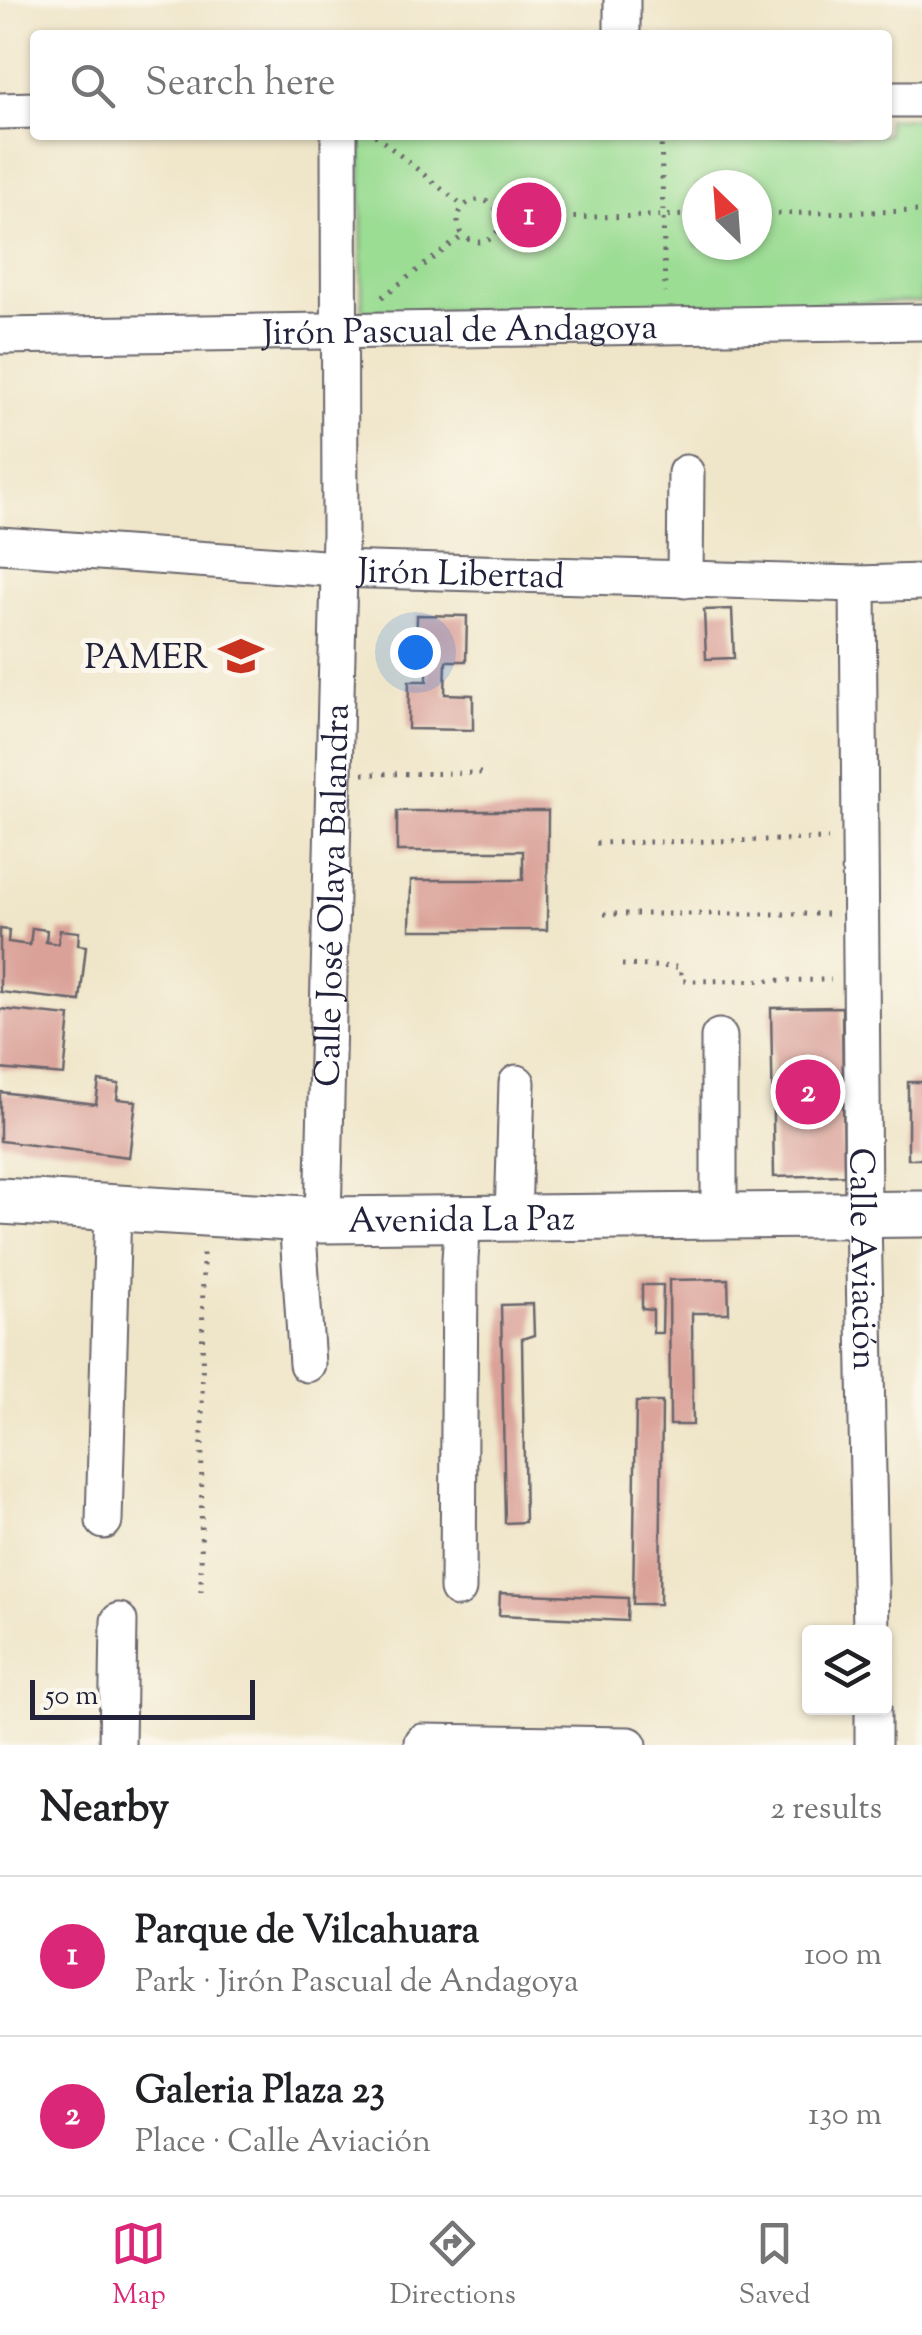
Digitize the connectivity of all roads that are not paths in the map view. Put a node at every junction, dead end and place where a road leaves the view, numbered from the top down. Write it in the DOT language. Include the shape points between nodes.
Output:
graph roads {
  1 [pos="622,0"];
  2 [pos="622,30"];
  3 [pos="922,98"];
  4 [pos="892,99"];
  5 [pos="30,110"];
  6 [pos="0,111"];
  7 [pos="339,140"];
  8 [pos="922,322"];
  9 [pos="343,330"];
  10 [pos="0,336"];
  11 [pos="686,474"];
  12 [pos="0,546"];
  13 [pos="336,568"];
  14 [pos="684,580"];
  15 [pos="922,582"];
  16 [pos="858,584"];
  17 [pos="718,1037"];
  18 [pos="517,1083"];
  19 [pos="0,1201"];
  20 [pos="114,1208"];
  21 [pos="863,1214"];
  22 [pos="922,1214"];
  23 [pos="719,1215"];
  24 [pos="463,1218"];
  25 [pos="514,1218"];
  26 [pos="310,1220"];
  27 [pos="307,1364"];
  28 [pos="104,1521"];
  29 [pos="458,1589"];
  30 [pos="118,1621"];
  31 [pos="871,1625"];
  32 [pos="873,1715"];
  33 [pos="422,1742"];
  34 [pos="523,1744"];
  35 [pos="116,1745"];
  36 [pos="629,1745"];
  37 [pos="874,1745"];
  1 -- 2 [label="street"];
  3 -- 4 [label="street"];
  5 -- 6 [label="street"];
  7 -- 9 [label="street, Calle José Olaya Balandra"];
  8 -- 9 [label="street, Jirón Pascual de Andagoya"];
  9 -- 10 [label="street, Jirón Pascual de Andagoya"];
  9 -- 13 [label="street, Calle José Olaya Balandra"];
  11 -- 14 [label="street"];
  12 -- 13 [label="street, Jirón Libertad"];
  13 -- 14 [label="street, Jirón Libertad"];
  13 -- 26 [label="street, Calle José Olaya Balandra"];
  14 -- 16 [label="street, Jirón Libertad"];
  15 -- 16 [label="street, Jirón Libertad"];
  16 -- 21 [label="street, Calle Aviación"];
  17 -- 23 [label="street"];
  18 -- 25 [label="street"];
  19 -- 20 [label="main road, Avenida La Paz"];
  20 -- 26 [label="main road, Avenida La Paz"];
  20 -- 28 [label="street"];
  21 -- 22 [label="main road, Avenida La Paz"];
  21 -- 23 [label="main road, Avenida La Paz"];
  21 -- 31 [label="street, Calle Aviación"];
  23 -- 25 [label="main road, Avenida La Paz"];
  24 -- 25 [label="main road, Avenida La Paz"];
  24 -- 26 [label="main road, Avenida La Paz"];
  24 -- 29 [label="street"];
  26 -- 27 [label="street, Calle José Olaya Balandra"];
  30 -- 35 [label="street"];
  32 -- 37 [label="street"];
  33 -- 34 [label="street"];
  34 -- 36 [label="street"];
}
